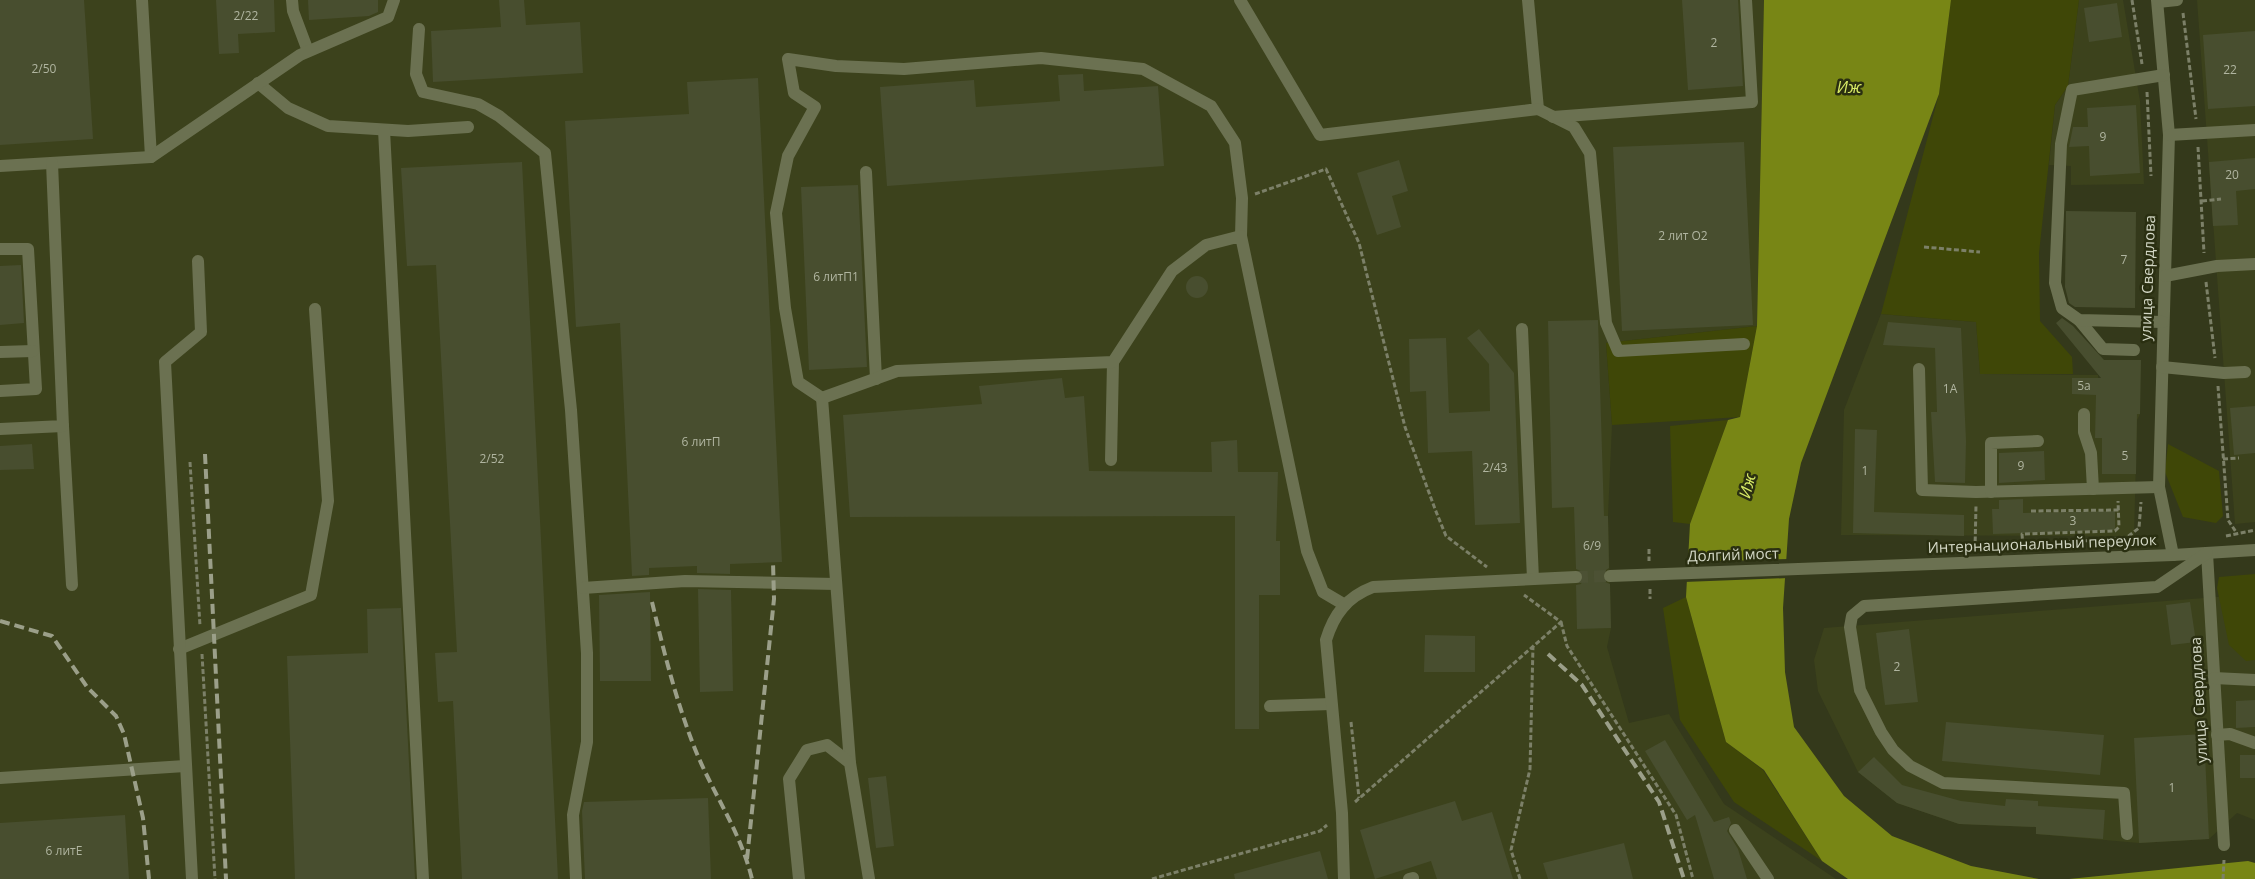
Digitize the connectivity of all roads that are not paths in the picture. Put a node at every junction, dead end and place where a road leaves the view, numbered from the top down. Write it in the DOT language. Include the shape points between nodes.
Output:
graph roads {
  1 [pos="142,0"];
  2 [pos="292,0"];
  3 [pos="394,0"];
  4 [pos="1240,0"];
  5 [pos="1528,0"];
  6 [pos="1746,0"];
  7 [pos="2158,1"];
  8 [pos="2180,5"];
  9 [pos="419,29"];
  10 [pos="308,51"];
  11 [pos="2164,75"];
  12 [pos="258,84"];
  13 [pos="1538,110"];
  14 [pos="1553,117"];
  15 [pos="468,127"];
  16 [pos="384,130"];
  17 [pos="2255,130"];
  18 [pos="2169,135"];
  19 [pos="151,157"];
  20 [pos="52,163"];
  21 [pos="0,166"];
  22 [pos="866,172"];
  23 [pos="1241,236"];
  24 [pos="0,249"];
  25 [pos="198,261"];
  26 [pos="2255,264"];
  27 [pos="2164,276"];
  28 [pos="315,309"];
  29 [pos="2079,320"];
  30 [pos="2163,322"];
  31 [pos="1522,329"];
  32 [pos="1744,344"];
  33 [pos="2134,350"];
  34 [pos="33,351"];
  35 [pos="0,352"];
  36 [pos="1113,362"];
  37 [pos="2162,367"];
  38 [pos="1919,369"];
  39 [pos="2244,372"];
  40 [pos="876,379"];
  41 [pos="0,391"];
  42 [pos="822,398"];
  43 [pos="2084,414"];
  44 [pos="63,426"];
  45 [pos="0,429"];
  46 [pos="2038,441"];
  47 [pos="1111,460"];
  48 [pos="2159,487"];
  49 [pos="2093,489"];
  50 [pos="1991,492"];
  51 [pos="2255,550"];
  52 [pos="2207,554"];
  53 [pos="2173,555"];
  54 [pos="1830,568"];
  55 [pos="1610,576"];
  56 [pos="1576,577"];
  57 [pos="1533,580"];
  58 [pos="836,584"];
  59 [pos="72,585"];
  60 [pos="583,588"];
  61 [pos="1345,605"];
  62 [pos="179,650"];
  63 [pos="2214,678"];
  64 [pos="2255,680"];
  65 [pos="1331,704"];
  66 [pos="1270,706"];
  67 [pos="2217,735"];
  68 [pos="2255,742"];
  69 [pos="850,764"];
  70 [pos="185,766"];
  71 [pos="0,778"];
  72 [pos="1736,830"];
  73 [pos="2127,834"];
  74 [pos="2224,845"];
  75 [pos="192,879"];
  76 [pos="423,879"];
  77 [pos="576,879"];
  78 [pos="799,879"];
  79 [pos="869,879"];
  80 [pos="1344,879"];
  81 [pos="1768,879"];
  1 -- 19 [label="street"];
  2 -- 10 [label="street"];
  3 -- 10 [label="street" via="388,17"];
  4 -- 13 [label="street" via="1320,135"];
  5 -- 13 [label="street"];
  6 -- 14 [label="street" via="1752,102"];
  7 -- 8 [label="street"];
  7 -- 11 [label="street, улица Свердлова"];
  9 -- 60 [label="street" via="416,74 423,92 478,104 499,116 545,153 571,410"];
  10 -- 12 [label="street"];
  11 -- 18 [label="street, улица Свердлова"];
  11 -- 29 [label="street" via="2072,90 2061,144 2055,283 2062,308"];
  12 -- 16 [label="street" via="288,108 328,126"];
  12 -- 19 [label="street"];
  13 -- 14 [label="street"];
  14 -- 32 [label="street" via="1574,127 1590,153 1606,323 1618,351"];
  15 -- 16 [label="street"];
  16 -- 76 [label="street"];
  17 -- 18 [label="street"];
  18 -- 27 [label="street, улица Свердлова"];
  19 -- 20 [label="street"];
  20 -- 21 [label="street"];
  20 -- 44 [label="street"];
  22 -- 40 [label="street"];
  23 -- 36 [label="street" via="1206,245 1172,271"];
  23 -- 42 [label="street" via="1242,198 1235,143 1211,106 1143,68 1041,58 904,69 836,66 788,59 794,93 815,107 788,156 776,213 785,308 798,382"];
  23 -- 61 [label="street" via="1307,551 1323,592"];
  24 -- 34 [label="street" via="28,249"];
  25 -- 62 [label="street" via="201,332 165,362"];
  26 -- 27 [label="street" via="2204,268"];
  27 -- 30 [label="street, улица Свердлова"];
  28 -- 62 [label="street" via="328,501 310,595"];
  29 -- 30 [label="street"];
  29 -- 33 [label="street" via="2103,349"];
  30 -- 37 [label="street, улица Свердлова"];
  31 -- 57 [label="street"];
  34 -- 35 [label="street"];
  34 -- 41 [label="street" via="36,389"];
  36 -- 40 [label="street" via="897,371"];
  36 -- 47 [label="street"];
  37 -- 39 [label="street"];
  37 -- 48 [label="street, улица Свердлова"];
  38 -- 50 [label="street" via="1922,490"];
  40 -- 42 [label="street"];
  42 -- 58 [label="street"];
  43 -- 49 [label="street"];
  44 -- 45 [label="street"];
  44 -- 59 [label="street"];
  46 -- 50 [label="street" via="1991,443"];
  48 -- 49 [label="street"];
  48 -- 53 [label="street, улица Свердлова"];
  49 -- 50 [label="street"];
  51 -- 52 [label="street, Интернациональный переулок"];
  52 -- 53 [label="street, Интернациональный переулок"];
  52 -- 63 [label="street, улица Свердлова"];
  52 -- 73 [label="street" via="2157,587 1864,606 1852,616 1850,627 1860,690 1881,732 1893,750 1910,766 1943,784 2124,793"];
  53 -- 54 [label="street, Интернациональный переулок"];
  54 -- 55 [label="street, Долгий мост"];
  56 -- 57 [label="street"];
  57 -- 61 [label="street" via="1373,587 1356,594"];
  58 -- 60 [label="street" via="685,581"];
  58 -- 69 [label="street"];
  60 -- 77 [label="street" via="587,742 573,815"];
  61 -- 65 [label="street" via="1331,625 1326,640"];
  62 -- 70 [label="street"];
  63 -- 64 [label="street"];
  63 -- 67 [label="street, улица Свердлова"];
  65 -- 66 [label="street"];
  65 -- 80 [label="street" via="1342,813"];
  67 -- 68 [label="street" via="2230,734"];
  67 -- 74 [label="street, улица Свердлова"];
  69 -- 78 [label="street" via="827,745 807,750 789,779"];
  69 -- 79 [label="street"];
  70 -- 71 [label="street"];
  70 -- 75 [label="street"];
  72 -- 81 [label="street"];
}
